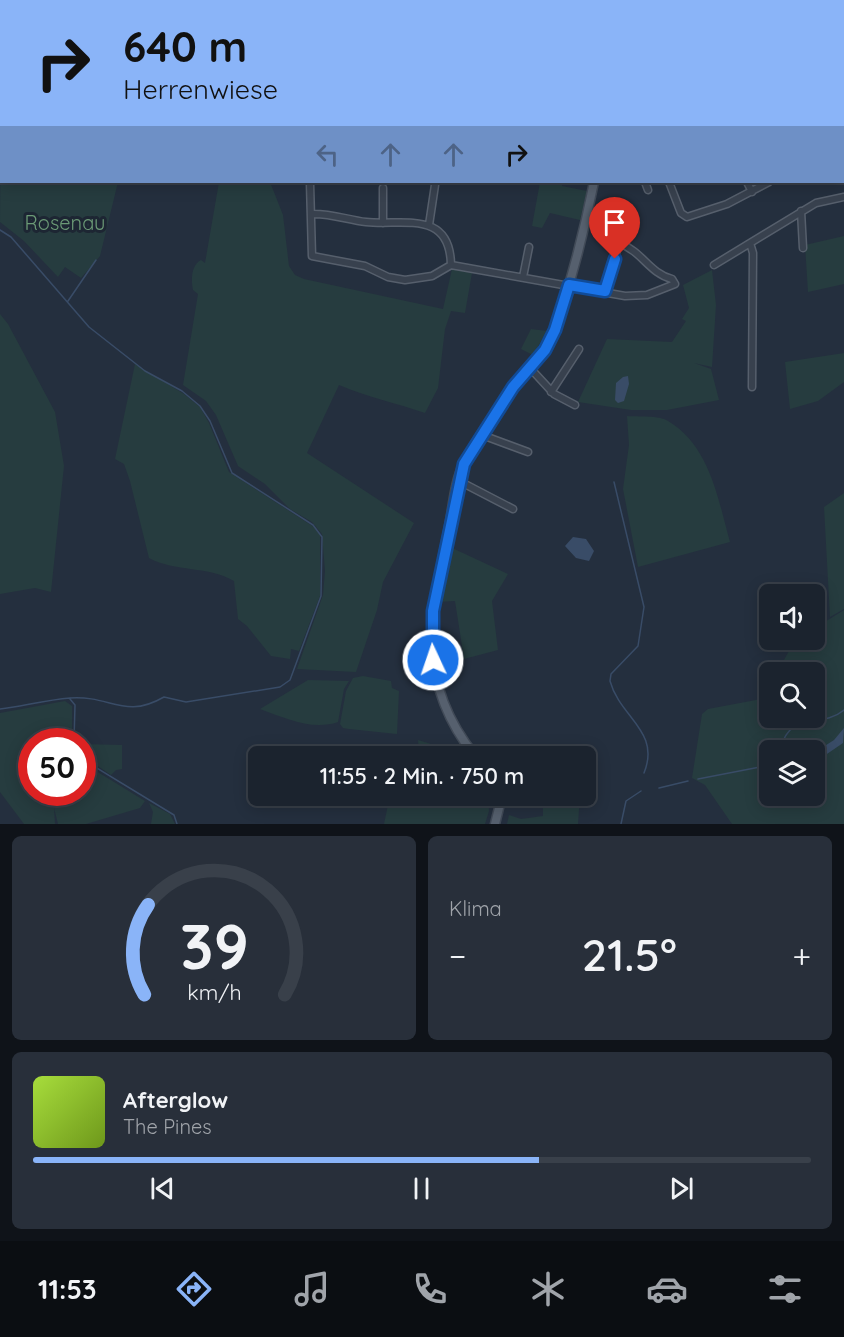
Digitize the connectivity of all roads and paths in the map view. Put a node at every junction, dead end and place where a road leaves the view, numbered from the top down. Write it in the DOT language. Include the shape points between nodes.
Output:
graph roads {
  1 [pos="310,183"];
  2 [pos="594,183"];
  3 [pos="669,183"];
  4 [pos="748,183"];
  5 [pos="767,183"];
  6 [pos="435,185"];
  7 [pos="382,188"];
  8 [pos="752,192"];
  9 [pos="844,197"];
  10 [pos="801,211"];
  11 [pos="311,214"];
  12 [pos="383,223"];
  13 [pos="429,225"];
  14 [pos="750,243"];
  15 [pos="529,246"];
  16 [pos="803,248"];
  17 [pos="451,265"];
  18 [pos="714,265"];
  19 [pos="523,277"];
  20 [pos="569,285"];
  21 [pos="605,291"];
  22 [pos="579,349"];
  23 [pos="531,369"];
  24 [pos="752,387"];
  25 [pos="551,392"];
  26 [pos="575,405"];
  27 [pos="482,435"];
  28 [pos="528,453"];
  29 [pos="459,481"];
  30 [pos="513,509"];
  31 [pos="470,746"];
  32 [pos="499,806"];
  33 [pos="495,824"];
  1 -- 11 [label="street"];
  2 -- 20 [label="main road"];
  3 -- 8 [label="street" via="685,216"];
  4 -- 8 [label="street"];
  5 -- 8 [label="street"];
  6 -- 13 [label="street"];
  7 -- 12 [label="street"];
  9 -- 10 [label="street"];
  10 -- 14 [label="street"];
  10 -- 16 [label="street"];
  11 -- 12 [label="street"];
  11 -- 17 [label="street" via="312,256 365,266 405,280 432,276"];
  12 -- 13 [label="street" via="410,221"];
  13 -- 17 [label="street" via="446,242"];
  14 -- 18 [label="street"];
  14 -- 24 [label="street"];
  15 -- 19 [label="street"];
  17 -- 19 [label="street"];
  19 -- 20 [label="street"];
  20 -- 21 [label="street"];
  20 -- 23 [label="main road" via="555,330"];
  21 -- 21 [label="street" via="637,296 675,284 672,279 658,276 633,248 619,243"];
  22 -- 25 [label="street"];
  23 -- 25 [label="street"];
  23 -- 27 [label="main road" via="513,387"];
  25 -- 26 [label="street"];
  27 -- 28 [label="street"];
  27 -- 29 [label="main road" via="464,464"];
  29 -- 30 [label="street"];
  29 -- 31 [label="main road" via="433,611 432,650 449,713"];
  32 -- 33 [label="main road"];
}
